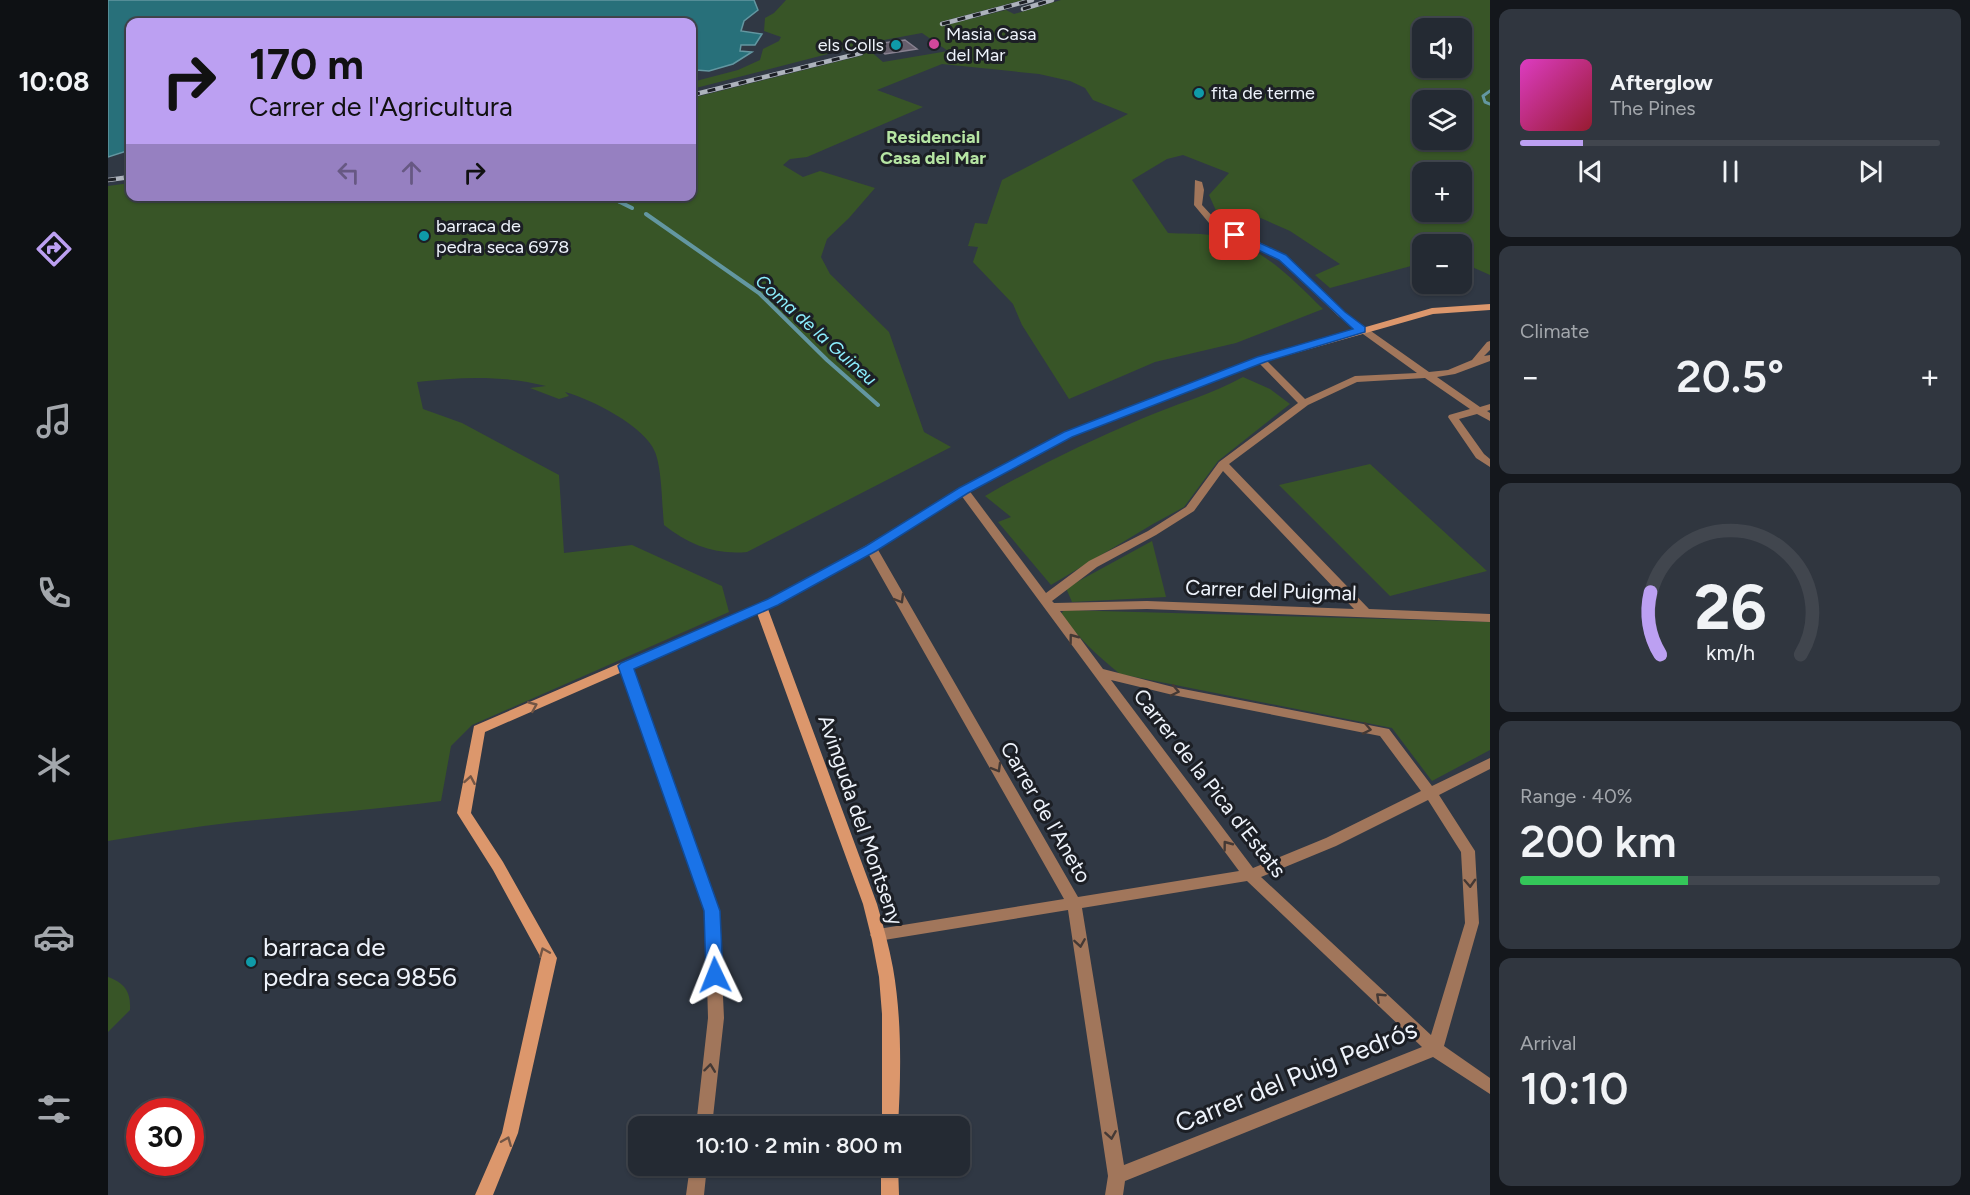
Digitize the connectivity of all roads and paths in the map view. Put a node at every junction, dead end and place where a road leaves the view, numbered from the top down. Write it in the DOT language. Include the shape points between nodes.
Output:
graph roads {
  1 [pos="1198,182"];
  2 [pos="1490,307"];
  3 [pos="1361,330"];
  4 [pos="1490,344"];
  5 [pos="1490,358"];
  6 [pos="1476,359"];
  7 [pos="1261,360"];
  8 [pos="1430,376"];
  9 [pos="1304,403"];
  10 [pos="1490,407"];
  11 [pos="1478,410"];
  12 [pos="1490,418"];
  13 [pos="1485,454"];
  14 [pos="1223,464"];
  15 [pos="1490,464"];
  16 [pos="964,491"];
  17 [pos="871,548"];
  18 [pos="1047,604"];
  19 [pos="761,607"];
  20 [pos="1365,613"];
  21 [pos="1490,618"];
  22 [pos="626,666"];
  23 [pos="1098,672"];
  24 [pos="1490,763"];
  25 [pos="1431,794"];
  26 [pos="1250,875"];
  27 [pos="1074,903"];
  28 [pos="878,935"];
  29 [pos="1435,1049"];
  30 [pos="1490,1087"];
  31 [pos="705,1116"];
  32 [pos="890,1116"];
  33 [pos="698,1176"];
  34 [pos="890,1176"];
  35 [pos="1117,1176"];
  36 [pos="484,1195"];
  37 [pos="696,1195"];
  38 [pos="890,1195"];
  39 [pos="1114,1195"];
  1 -- 3 [label="street" via="1197,205 1212,221 1283,258"];
  2 -- 3 [label="street" via="1432,311"];
  3 -- 7 [label="street"];
  3 -- 8 [label="street"];
  4 -- 6 [label="street"];
  5 -- 6 [label="street"];
  6 -- 8 [label="street" via="1458,371"];
  7 -- 9 [label="street"];
  7 -- 16 [label="street" via="1068,435"];
  8 -- 9 [label="street" via="1355,380"];
  8 -- 11 [label="street"];
  9 -- 14 [label="street"];
  10 -- 11 [label="street"];
  11 -- 12 [label="street"];
  11 -- 13 [label="street" via="1453,417"];
  13 -- 15 [label="street"];
  14 -- 18 [label="street" via="1190,509 1093,564"];
  14 -- 20 [label="street"];
  16 -- 17 [label="street"];
  16 -- 18 [label="street, Carrer de la Pica d'Estats"];
  17 -- 19 [label="street"];
  17 -- 27 [label="street, Carrer de l'Aneto, one-way"];
  18 -- 20 [label="street, Carrer del Puigmal"];
  23 -- 18 [label="street, Carrer de la Pica d'Estats, one-way"];
  19 -- 22 [label="street"];
  19 -- 28 [label="street, Avinguda del Montseny"];
  20 -- 21 [label="street, Carrer del Puigmal"];
  31 -- 22 [label="street, one-way" via="716,1018 712,911"];
  36 -- 22 [label="street, one-way" via="510,1133 549,958 464,813 480,729"];
  23 -- 25 [label="street, Carrer del Puig Pedrós, one-way" via="1173,691 1384,732"];
  26 -- 23 [label="street, Carrer de la Pica d'Estats, one-way"];
  24 -- 25 [label="street"];
  25 -- 26 [label="street"];
  25 -- 29 [label="street, Carrer del Puig Pedrós, one-way" via="1468,851 1472,923"];
  26 -- 27 [label="street"];
  29 -- 26 [label="street, Carrer de la Pica d'Estats, one-way"];
  27 -- 28 [label="street"];
  27 -- 35 [label="street, Carrer de l'Aneto, one-way"];
  28 -- 32 [label="street, Avinguda del Montseny" via="889,1011"];
  29 -- 30 [label="street, Carrer de la Pica d'Estats"];
  29 -- 35 [label="street, Carrer del Puig Pedrós"];
  33 -- 37 [label="street"];
  34 -- 38 [label="street"];
  35 -- 39 [label="street, Carrer de l'Aneto"];
}
